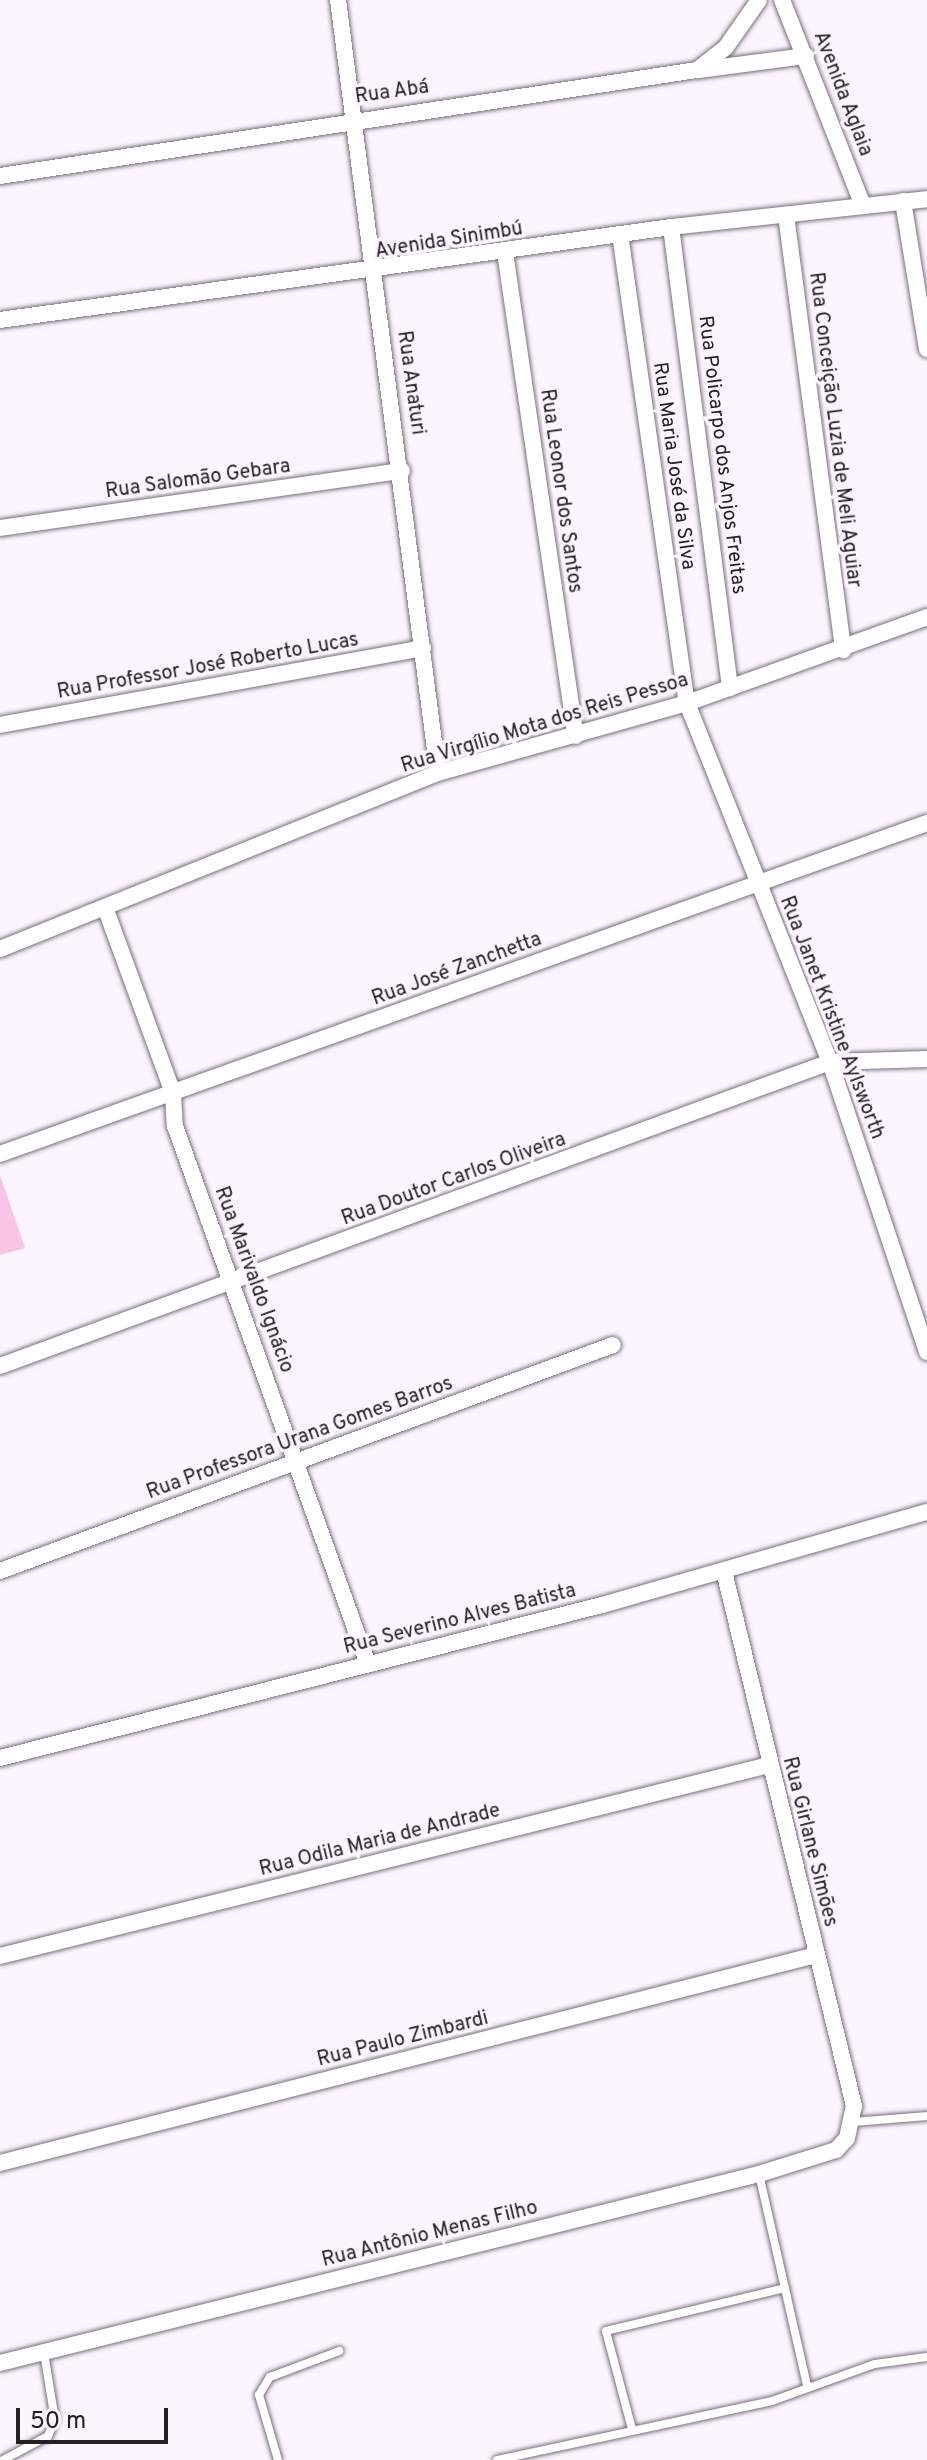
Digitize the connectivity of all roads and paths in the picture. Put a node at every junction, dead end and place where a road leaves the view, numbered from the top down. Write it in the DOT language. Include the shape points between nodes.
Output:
graph roads {
  1 [pos="338,0"];
  2 [pos="759,0"];
  3 [pos="782,0"];
  4 [pos="806,56"];
  5 [pos="697,70"];
  6 [pos="356,118"];
  7 [pos="0,176"];
  8 [pos="927,199"];
  9 [pos="903,201"];
  10 [pos="862,203"];
  11 [pos="786,215"];
  12 [pos="671,227"];
  13 [pos="620,234"];
  14 [pos="505,252"];
  15 [pos="373,273"];
  16 [pos="0,320"];
  17 [pos="927,349"];
  18 [pos="402,471"];
  19 [pos="0,528"];
  20 [pos="927,617"];
  21 [pos="423,648"];
  22 [pos="843,650"];
  23 [pos="730,688"];
  24 [pos="687,703"];
  25 [pos="0,725"];
  26 [pos="576,736"];
  27 [pos="438,773"];
  28 [pos="927,823"];
  29 [pos="758,883"];
  30 [pos="106,910"];
  31 [pos="0,949"];
  32 [pos="927,1059"];
  33 [pos="830,1062"];
  34 [pos="173,1093"];
  35 [pos="0,1154"];
  36 [pos="232,1284"];
  37 [pos="613,1345"];
  38 [pos="927,1352"];
  39 [pos="0,1366"];
  40 [pos="299,1461"];
  41 [pos="927,1512"];
  42 [pos="0,1571"];
  43 [pos="724,1571"];
  44 [pos="368,1664"];
  45 [pos="0,1758"];
  46 [pos="769,1765"];
  47 [pos="816,1955"];
  48 [pos="0,1956"];
  49 [pos="927,2116"];
  50 [pos="854,2122"];
  51 [pos="0,2163"];
  52 [pos="759,2174"];
  53 [pos="785,2288"];
  54 [pos="339,2351"];
  55 [pos="44,2352"];
  56 [pos="927,2357"];
  57 [pos="0,2363"];
  58 [pos="807,2385"];
  59 [pos="632,2429"];
  60 [pos="3,2460"];
  61 [pos="278,2460"];
  62 [pos="497,2460"];
  1 -- 6 [label="street, Rua Anaturi"];
  2 -- 5 [label="street" via="726,47"];
  3 -- 4 [label="street, Avenida Aglaia"];
  4 -- 5 [label="street, Rua Abá"];
  4 -- 10 [label="street, Avenida Aglaia"];
  5 -- 6 [label="street, Rua Abá"];
  6 -- 7 [label="street, Rua Abá"];
  6 -- 15 [label="street, Rua Anaturi"];
  8 -- 9 [label="street, Avenida Sinimbú"];
  9 -- 10 [label="street, Avenida Sinimbú"];
  9 -- 17 [label="street"];
  10 -- 11 [label="street, Avenida Sinimbú"];
  11 -- 12 [label="street, Avenida Sinimbú"];
  11 -- 22 [label="street, Rua Conceição Luzia de Meli Aguiar"];
  12 -- 13 [label="street, Avenida Sinimbú"];
  12 -- 23 [label="street, Rua Policarpo dos Anjos Freitas"];
  13 -- 14 [label="street, Avenida Sinimbú"];
  13 -- 24 [label="street, Rua Maria José da Silva"];
  14 -- 15 [label="street, Avenida Sinimbú"];
  14 -- 26 [label="street, Rua Leonor dos Santos"];
  15 -- 16 [label="street, Avenida Sinimbú"];
  15 -- 18 [label="street, Rua Anaturi"];
  18 -- 19 [label="street, Rua Salomão Gebara"];
  18 -- 21 [label="street, Rua Anaturi"];
  20 -- 22 [label="street, Rua Virgílio Mota dos Reis Pessoa"];
  21 -- 25 [label="street, Rua Professor José Roberto Lucas"];
  21 -- 27 [label="street, Rua Anaturi"];
  22 -- 23 [label="street, Rua Virgílio Mota dos Reis Pessoa"];
  23 -- 24 [label="street, Rua Virgílio Mota dos Reis Pessoa"];
  24 -- 26 [label="street, Rua Virgílio Mota dos Reis Pessoa"];
  24 -- 29 [label="street, Rua Janet Kristine Aylsworth"];
  26 -- 27 [label="street, Rua Virgílio Mota dos Reis Pessoa"];
  27 -- 30 [label="street, Rua Virgílio Mota dos Reis Pessoa"];
  28 -- 29 [label="street, Rua José Zanchetta"];
  29 -- 33 [label="street, Rua Janet Kristine Aylsworth"];
  29 -- 34 [label="street, Rua José Zanchetta"];
  30 -- 31 [label="street, Rua Virgílio Mota dos Reis Pessoa"];
  30 -- 34 [label="street, Rua Marivaldo Ignácio"];
  32 -- 33 [label="street, Rua Doutor Carlos Oliveira"];
  33 -- 36 [label="street, Rua Doutor Carlos Oliveira"];
  33 -- 38 [label="street, Rua Janet Kristine Aylsworth"];
  34 -- 35 [label="street, Rua José Zanchetta"];
  34 -- 36 [label="street, Rua Marivaldo Ignácio" via="175,1126"];
  36 -- 39 [label="street, Rua Doutor Carlos Oliveira"];
  36 -- 40 [label="street, Rua Marivaldo Ignácio"];
  37 -- 40 [label="street, Rua Professora Urana Gomes Barros"];
  40 -- 42 [label="street, Rua Professora Urana Gomes Barros"];
  40 -- 44 [label="street, Rua Marivaldo Ignácio"];
  41 -- 43 [label="street, Rua Severino Alves Batista"];
  43 -- 44 [label="street, Rua Severino Alves Batista"];
  43 -- 46 [label="street, Rua Girlane Simões"];
  44 -- 45 [label="street, Rua Severino Alves Batista"];
  46 -- 47 [label="street, Rua Girlane Simões"];
  46 -- 48 [label="street, Rua Odila Maria de Andrade"];
  47 -- 50 [label="street, Rua Girlane Simões"];
  47 -- 51 [label="street, Rua Paulo Zimbardi"];
  49 -- 50 [label="lane"];
  50 -- 52 [label="street, Rua Antônio Menas Filho" via="836,2150"];
  52 -- 53 [label="lane"];
  52 -- 55 [label="street, Rua Antônio Menas Filho"];
  53 -- 58 [label="lane"];
  53 -- 59 [label="lane" via="606,2331"];
  54 -- 61 [label="lane" via="270,2377 259,2395"];
  55 -- 57 [label="street, Rua Antônio Menas Filho"];
  55 -- 60 [label="lane" via="55,2420 48,2436"];
  56 -- 58 [label="lane"];
  58 -- 59 [label="lane" via="772,2401"];
  59 -- 62 [label="lane"];
}
